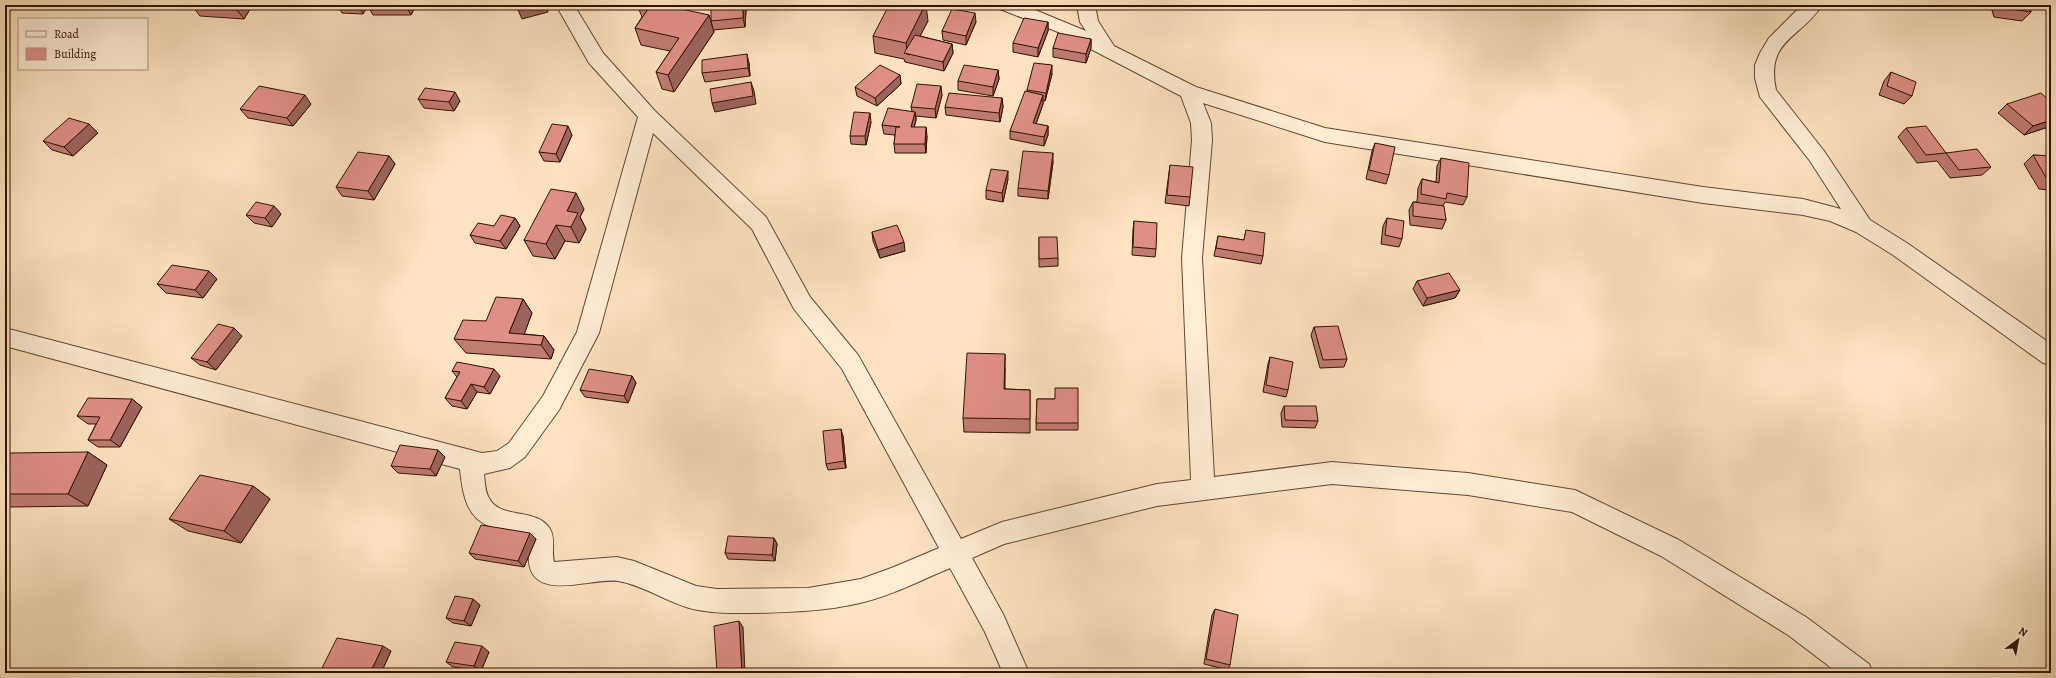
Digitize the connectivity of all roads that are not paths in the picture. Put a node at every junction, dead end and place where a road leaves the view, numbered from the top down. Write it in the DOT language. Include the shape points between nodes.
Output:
graph roads {
  1 [pos="565,5"];
  2 [pos="1039,5"];
  3 [pos="1086,5"];
  4 [pos="1813,5"];
  5 [pos="1013,7"];
  6 [pos="1107,49"];
  7 [pos="1189,92"];
  8 [pos="648,116"];
  9 [pos="1862,226"];
  10 [pos="5,337"];
  11 [pos="2051,356"];
  12 [pos="471,461"];
  13 [pos="1203,490"];
  14 [pos="954,553"];
  15 [pos="1016,673"];
  16 [pos="1860,673"];
  1 -- 8 [label="street" via="596,58"];
  2 -- 5 [label="street"];
  3 -- 6 [label="street" via="1089,22"];
  4 -- 9 [label="street" via="1771,46 1763,81 1767,92 1817,156"];
  5 -- 6 [label="street"];
  6 -- 7 [label="street"];
  7 -- 9 [label="street" via="1325,135 1703,195 1803,207 1833,214"];
  7 -- 13 [label="street" via="1201,123 1202,140 1192,258"];
  8 -- 12 [label="street" via="588,333 551,403 517,450 502,461 482,464"];
  8 -- 14 [label="street" via="759,223 802,303 850,362"];
  9 -- 11 [label="street" via="1900,249"];
  10 -- 12 [label="street"];
  12 -- 14 [label="street" via="478,503 482,509 489,515 533,528 538,532 542,542 541,562 546,571 552,574 617,569 634,573 696,598 717,601 808,600 861,590 898,578"];
  13 -- 14 [label="street" via="1157,495 1002,532"];
  13 -- 16 [label="street" via="1332,473 1468,484 1575,501 1670,548 1797,626"];
  14 -- 15 [label="street" via="994,623"];
}
